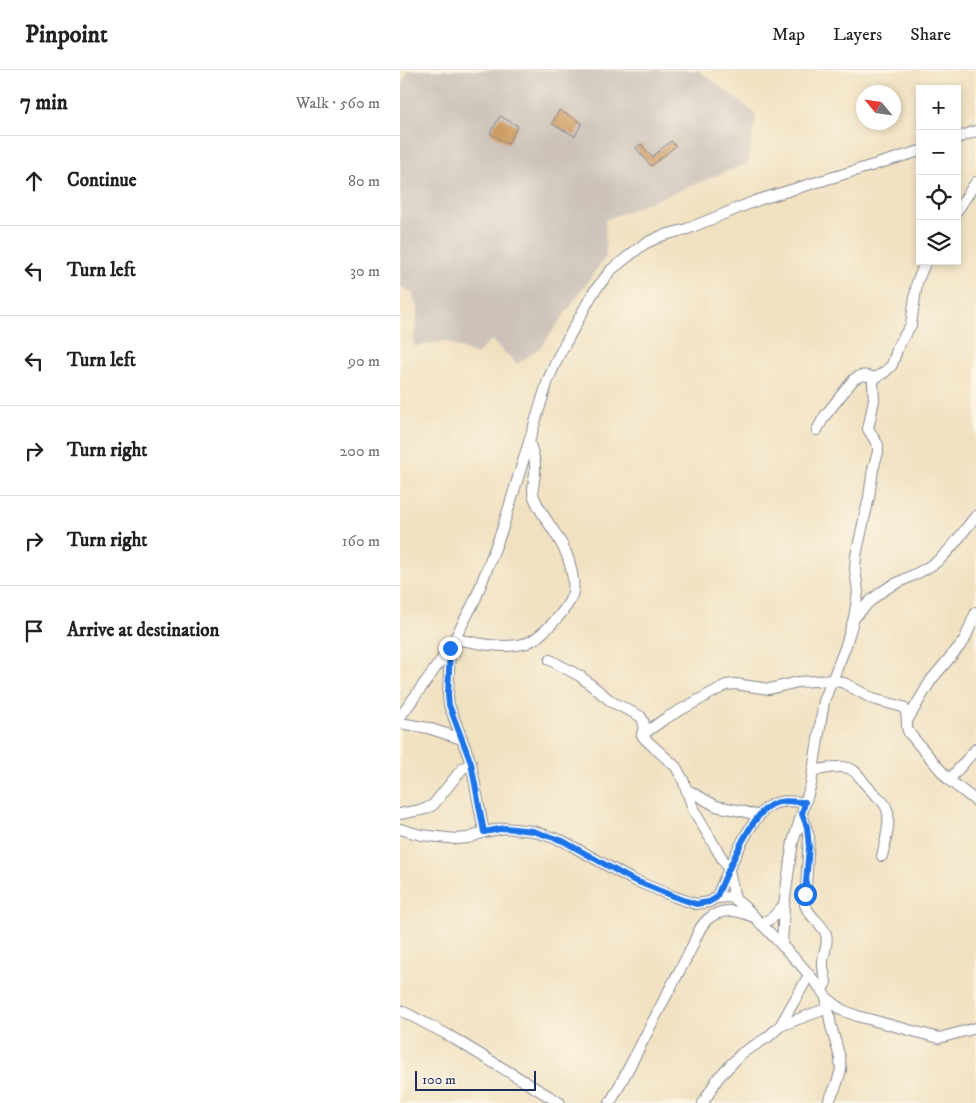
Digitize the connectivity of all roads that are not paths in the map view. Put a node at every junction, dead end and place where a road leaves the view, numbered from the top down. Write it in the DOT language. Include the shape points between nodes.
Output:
graph roads {
  1 [pos="976,131"];
  2 [pos="961,137"];
  3 [pos="916,152"];
  4 [pos="976,182"];
  5 [pos="961,205"];
  6 [pos="924,265"];
  7 [pos="875,378"];
  8 [pos="817,430"];
  9 [pos="529,442"];
  10 [pos="974,522"];
  11 [pos="976,612"];
  12 [pos="854,618"];
  13 [pos="452,644"];
  14 [pos="550,660"];
  15 [pos="832,680"];
  16 [pos="918,701"];
  17 [pos="901,706"];
  18 [pos="400,717"];
  19 [pos="400,723"];
  20 [pos="906,724"];
  21 [pos="642,735"];
  22 [pos="462,739"];
  23 [pos="976,748"];
  24 [pos="471,763"];
  25 [pos="813,771"];
  26 [pos="949,780"];
  27 [pos="686,789"];
  28 [pos="976,801"];
  29 [pos="805,802"];
  30 [pos="400,814"];
  31 [pos="802,814"];
  32 [pos="759,816"];
  33 [pos="400,828"];
  34 [pos="484,832"];
  35 [pos="882,856"];
  36 [pos="729,870"];
  37 [pos="716,898"];
  38 [pos="735,899"];
  39 [pos="784,905"];
  40 [pos="758,920"];
  41 [pos="782,946"];
  42 [pos="809,975"];
  43 [pos="824,993"];
  44 [pos="828,1008"];
  45 [pos="400,1010"];
  46 [pos="780,1026"];
  47 [pos="976,1028"];
  48 [pos="560,1103"];
  49 [pos="610,1103"];
  50 [pos="703,1103"];
  51 [pos="828,1103"];
  1 -- 2 [label="street"];
  3 -- 9 [label="street" via="758,200 644,244 611,270 593,293 548,380"];
  4 -- 5 [label="street"];
  6 -- 7 [label="street" via="917,282 911,325 892,365"];
  7 -- 8 [label="street" via="866,375 854,379"];
  7 -- 12 [label="street" via="872,385 874,406 868,429 878,445 878,452 856,556 858,592"];
  9 -- 13 [label="street" via="487,573"];
  9 -- 13 [label="street" via="535,459 533,492 568,559 574,586 571,599 542,634 532,641 500,645"];
  10 -- 12 [label="street" via="939,560 881,592"];
  11 -- 16 [label="street" via="964,641"];
  12 -- 15 [label="street"];
  13 -- 18 [label="street"];
  13 -- 22 [label="street" via="449,705"];
  14 -- 21 [label="street" via="580,676 612,702 640,716 645,723"];
  15 -- 17 [label="street" via="873,699"];
  15 -- 21 [label="street" via="798,682 769,689 726,685"];
  15 -- 25 [label="street" via="824,701"];
  16 -- 17 [label="street"];
  16 -- 20 [label="street"];
  17 -- 20 [label="street" via="907,713"];
  19 -- 22 [label="street"];
  20 -- 26 [label="street" via="909,733"];
  21 -- 27 [label="street" via="676,767"];
  22 -- 24 [label="street"];
  23 -- 26 [label="street"];
  24 -- 30 [label="street" via="462,769 433,805"];
  24 -- 34 [label="street"];
  25 -- 29 [label="street"];
  25 -- 35 [label="street" via="849,768 882,802 888,812"];
  26 -- 28 [label="street"];
  27 -- 32 [label="street" via="716,806"];
  27 -- 36 [label="street" via="694,811"];
  29 -- 31 [label="street"];
  29 -- 32 [label="street" via="772,804"];
  31 -- 39 [label="street" via="793,842"];
  31 -- 43 [label="street" via="809,837 805,905 826,934 827,941 822,963 826,982"];
  32 -- 36 [label="street"];
  33 -- 34 [label="street" via="420,835 450,839 468,838"];
  34 -- 37 [label="street" via="505,828 533,831 563,841 631,879 675,897 696,904"];
  36 -- 37 [label="street"];
  36 -- 38 [label="street"];
  37 -- 38 [label="street" via="726,896"];
  38 -- 40 [label="street"];
  39 -- 40 [label="street" via="772,918"];
  39 -- 41 [label="street"];
  40 -- 41 [label="street"];
  40 -- 49 [label="street" via="733,911 708,919"];
  41 -- 42 [label="street"];
  42 -- 43 [label="street"];
  42 -- 46 [label="street"];
  43 -- 44 [label="street"];
  43 -- 47 [label="street" via="835,1005 856,1016 939,1038"];
  44 -- 46 [label="street"];
  44 -- 51 [label="street" via="841,1070"];
  45 -- 48 [label="street" via="448,1035"];
  46 -- 50 [label="street" via="742,1053 718,1078"];
}
